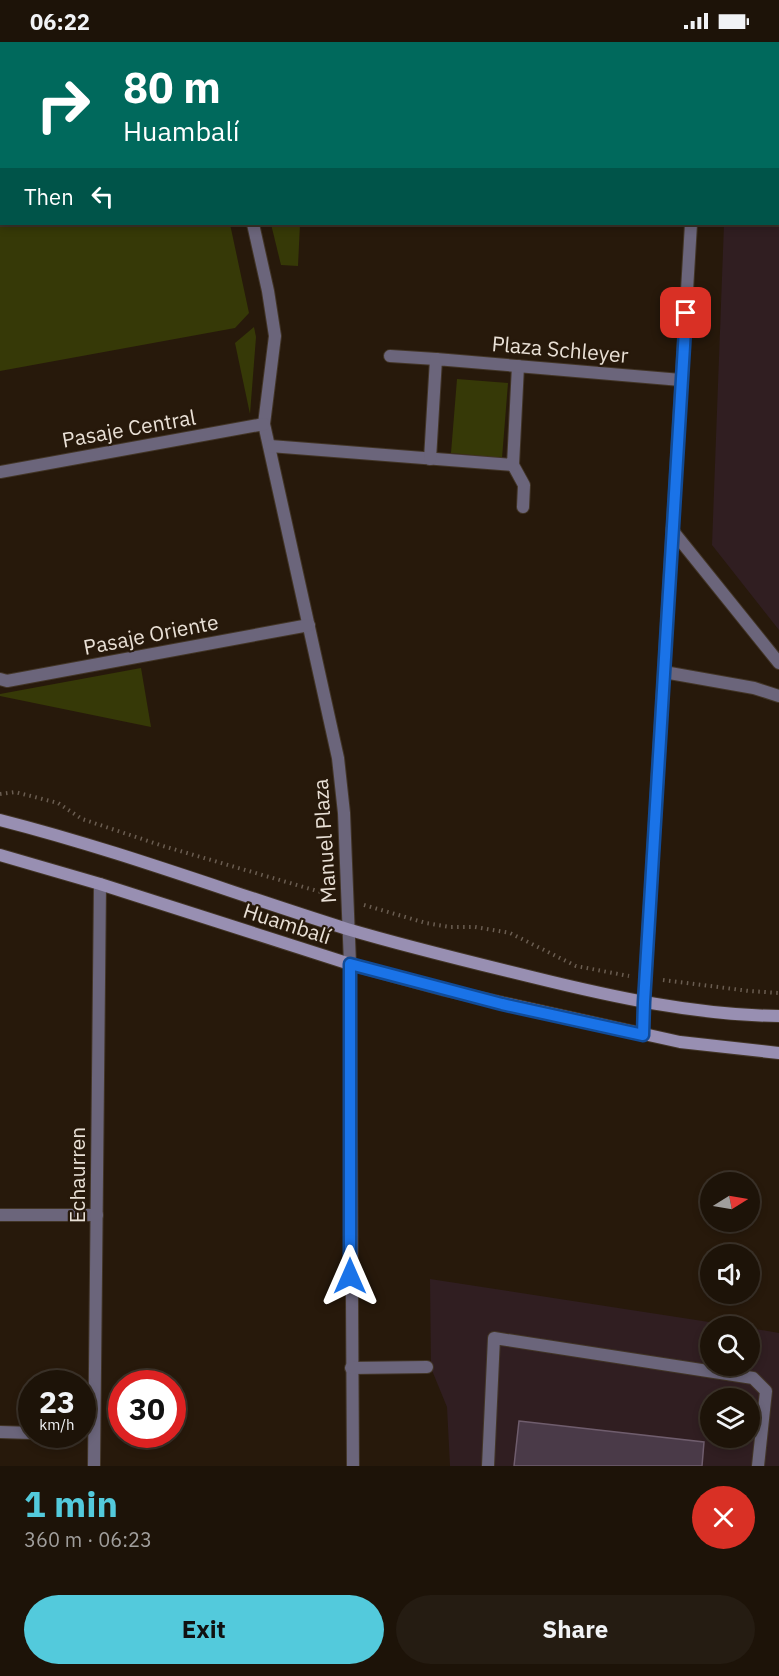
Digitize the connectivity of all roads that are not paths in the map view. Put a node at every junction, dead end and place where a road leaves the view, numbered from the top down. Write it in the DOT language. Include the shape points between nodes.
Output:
graph roads {
  1 [pos="253,225"];
  2 [pos="691,225"];
  3 [pos="390,356"];
  4 [pos="436,359"];
  5 [pos="518,366"];
  6 [pos="681,380"];
  7 [pos="264,424"];
  8 [pos="270,446"];
  9 [pos="430,459"];
  10 [pos="513,465"];
  11 [pos="0,472"];
  12 [pos="523,507"];
  13 [pos="672,530"];
  14 [pos="309,625"];
  15 [pos="779,663"];
  16 [pos="664,672"];
  17 [pos="0,679"];
  18 [pos="779,696"];
  19 [pos="0,820"];
  20 [pos="0,855"];
  21 [pos="100,884"];
  22 [pos="349,929"];
  23 [pos="350,964"];
  24 [pos="644,1002"];
  25 [pos="779,1016"];
  26 [pos="643,1035"];
  27 [pos="779,1053"];
  28 [pos="0,1215"];
  29 [pos="97,1215"];
  30 [pos="426,1367"];
  31 [pos="351,1368"];
  32 [pos="91,1370"];
  33 [pos="0,1432"];
  34 [pos="18,1433"];
  35 [pos="91,1448"];
  36 [pos="94,1466"];
  37 [pos="353,1466"];
  38 [pos="488,1466"];
  39 [pos="758,1466"];
  1 -- 7 [label="street, Manuel Plaza" via="275,336"];
  2 -- 6 [label="street"];
  3 -- 4 [label="street, Plaza Schleyer"];
  4 -- 5 [label="street, Plaza Schleyer"];
  4 -- 9 [label="street"];
  5 -- 6 [label="street, Plaza Schleyer"];
  5 -- 10 [label="street"];
  6 -- 13 [label="street"];
  7 -- 8 [label="street, Manuel Plaza"];
  7 -- 11 [label="street, Pasaje Central"];
  8 -- 9 [label="street"];
  8 -- 14 [label="street, Manuel Plaza"];
  9 -- 10 [label="street"];
  10 -- 12 [label="street" via="524,485"];
  13 -- 15 [label="street"];
  13 -- 16 [label="street"];
  14 -- 17 [label="street, Pasaje Oriente" via="7,681"];
  14 -- 22 [label="street, Manuel Plaza" via="338,758"];
  16 -- 18 [label="street"];
  16 -- 24 [label="street"];
  19 -- 22 [label="main road, Huambalí"];
  20 -- 21 [label="main road, Huambalí"];
  21 -- 23 [label="main road, Huambalí"];
  21 -- 29 [label="street, Echaurren"];
  22 -- 23 [label="street, Manuel Plaza"];
  22 -- 24 [label="main road, Huambalí" via="456,959"];
  23 -- 26 [label="main road, Huambalí" via="502,1004"];
  23 -- 31 [label="street, Manuel Plaza"];
  24 -- 25 [label="main road, Huambalí"];
  24 -- 26 [label="street"];
  26 -- 27 [label="main road, Huambalí" via="716,1048"];
  28 -- 29 [label="street"];
  29 -- 32 [label="street, Echaurren"];
  30 -- 31 [label="street"];
  31 -- 37 [label="street, Manuel Plaza"];
  33 -- 34 [label="street"];
  35 -- 36 [label="street, Echaurren"];
  38 -- 39 [label="street" via="494,1338 753,1378 766,1391"];
}
